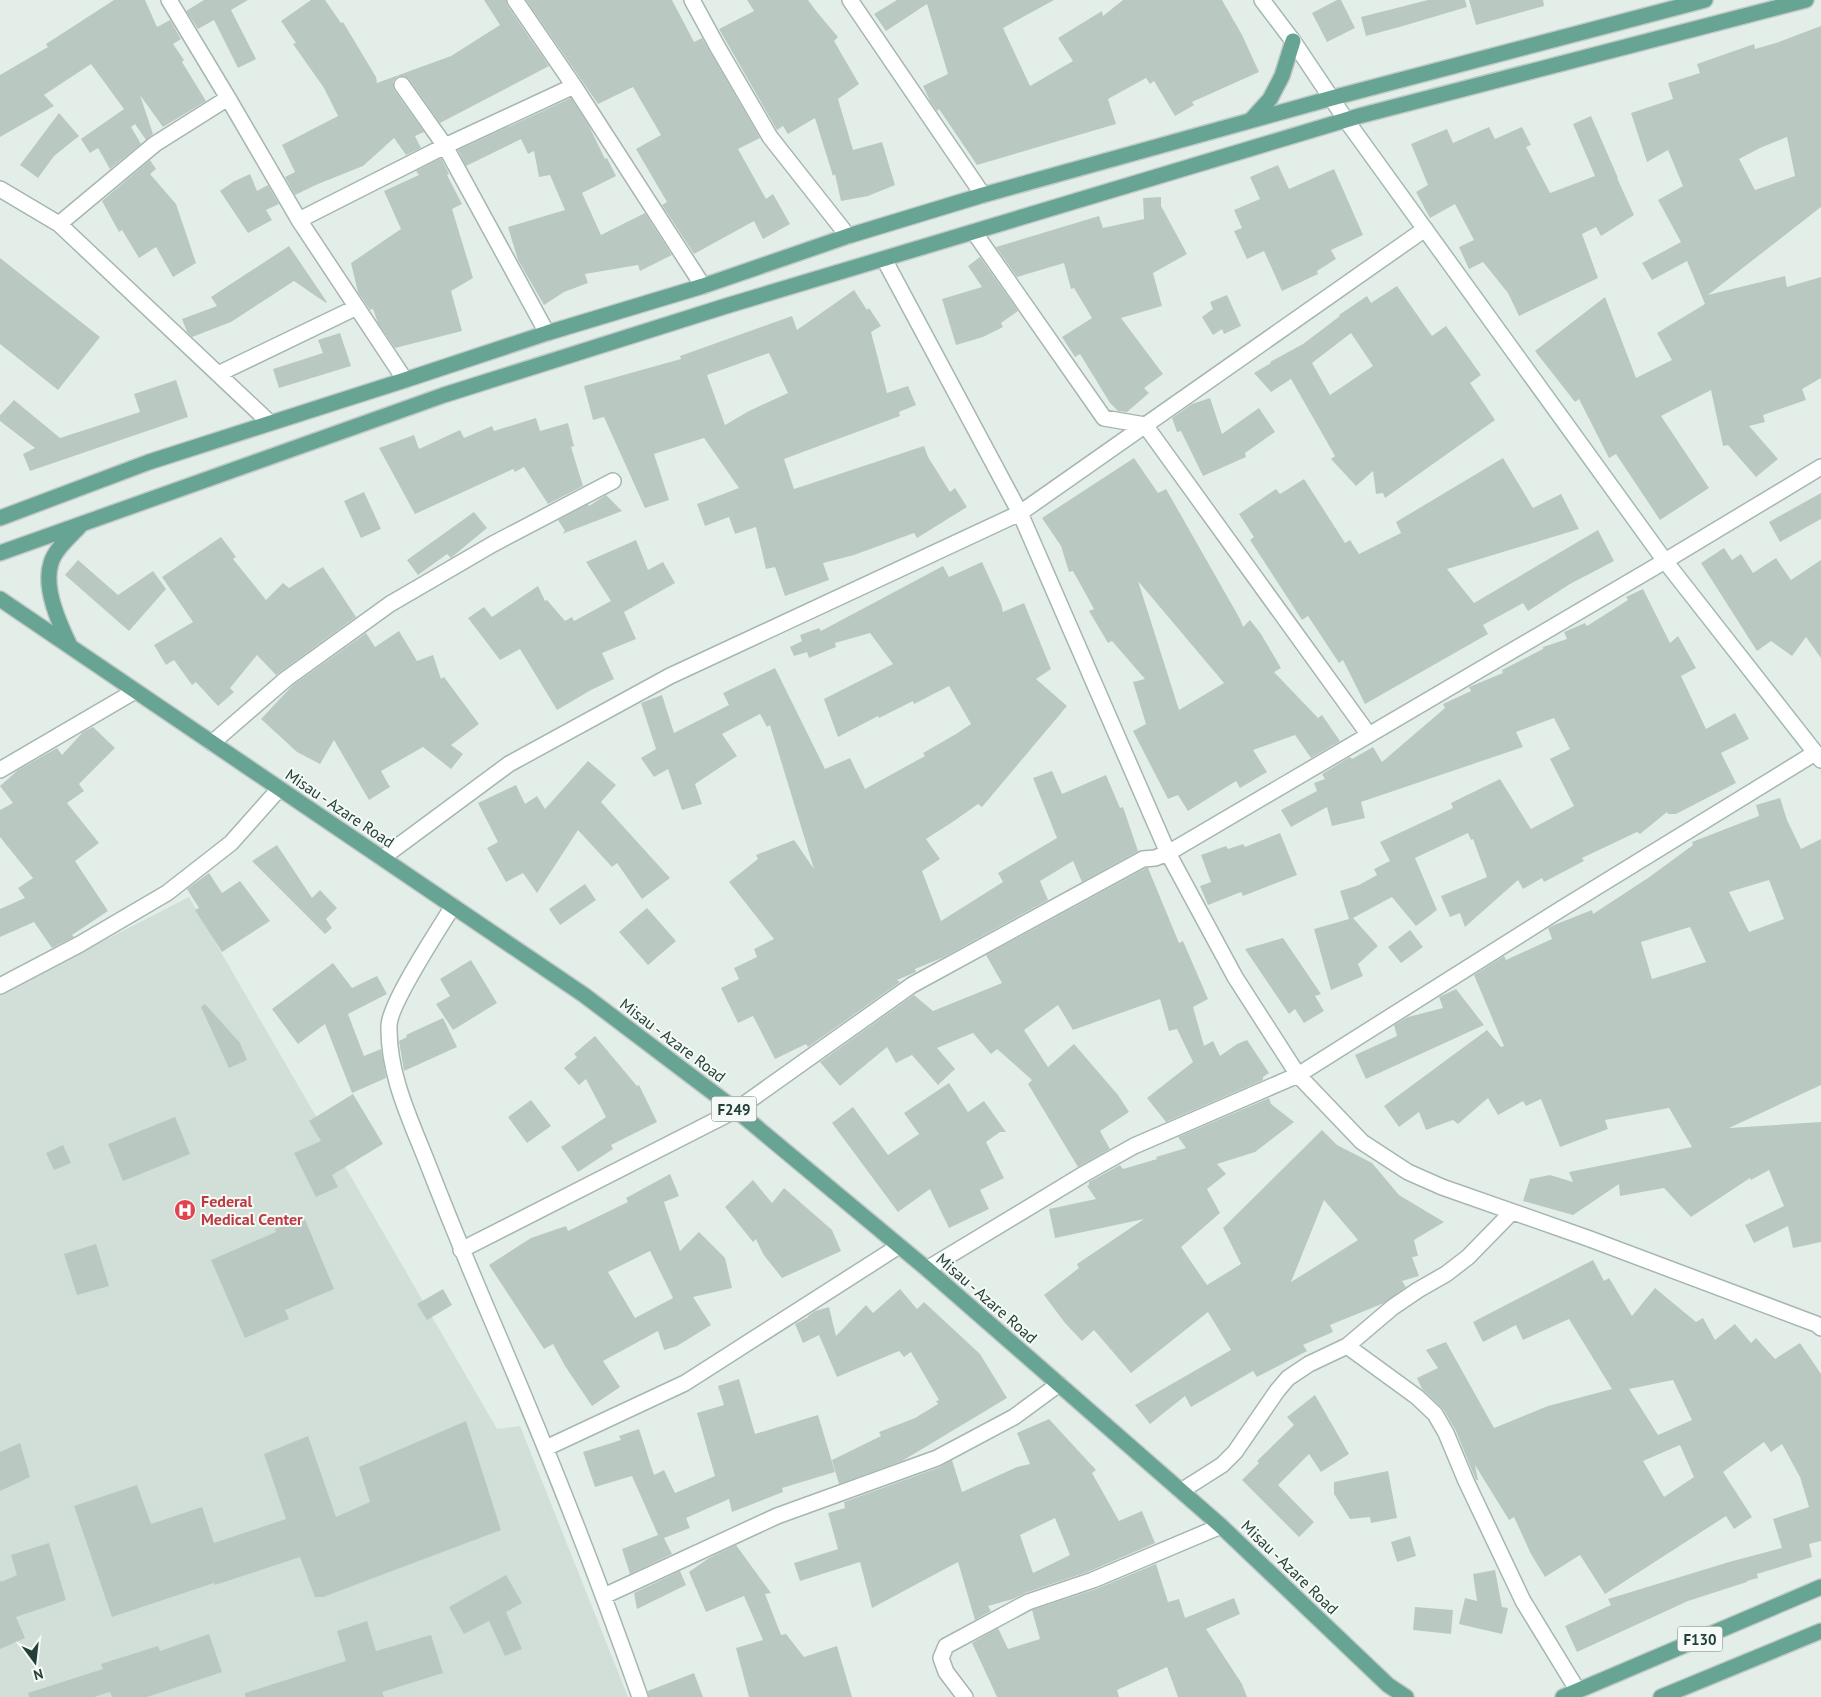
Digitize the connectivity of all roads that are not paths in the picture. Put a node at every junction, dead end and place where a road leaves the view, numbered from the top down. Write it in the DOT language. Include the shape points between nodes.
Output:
graph roads {
  1 [pos="169,0"];
  2 [pos="515,0"];
  3 [pos="692,0"];
  4 [pos="850,0"];
  5 [pos="1262,0"];
  6 [pos="1705,0"];
  7 [pos="1806,0"];
  8 [pos="1293,41"];
  9 [pos="402,85"];
  10 [pos="574,86"];
  11 [pos="228,98"];
  12 [pos="1332,98"];
  13 [pos="1251,120"];
  14 [pos="1346,120"];
  15 [pos="445,146"];
  16 [pos="0,189"];
  17 [pos="984,195"];
  18 [pos="299,220"];
  19 [pos="59,224"];
  20 [pos="1425,230"];
  21 [pos="974,232"];
  22 [pos="848,236"];
  23 [pos="884,259"];
  24 [pos="703,286"];
  25 [pos="357,307"];
  26 [pos="546,333"];
  27 [pos="218,374"];
  28 [pos="405,380"];
  29 [pos="270,423"];
  30 [pos="1145,425"];
  31 [pos="1821,467"];
  32 [pos="613,481"];
  33 [pos="1020,513"];
  34 [pos="0,518"];
  35 [pos="83,523"];
  36 [pos="0,553"];
  37 [pos="1665,561"];
  38 [pos="0,599"];
  39 [pos="71,647"];
  40 [pos="135,691"];
  41 [pos="1369,735"];
  42 [pos="212,743"];
  43 [pos="1818,756"];
  44 [pos="0,770"];
  45 [pos="279,789"];
  46 [pos="1168,853"];
  47 [pos="382,858"];
  48 [pos="453,906"];
  49 [pos="0,986"];
  50 [pos="1298,1075"];
  51 [pos="736,1110"];
  52 [pos="1512,1212"];
  53 [pos="899,1246"];
  54 [pos="461,1250"];
  55 [pos="927,1269"];
  56 [pos="1819,1324"];
  57 [pos="1347,1346"];
  58 [pos="1059,1384"];
  59 [pos="546,1448"];
  60 [pos="1181,1492"];
  61 [pos="1221,1526"];
  62 [pos="1821,1587"];
  63 [pos="604,1596"];
  64 [pos="1821,1631"];
  65 [pos="1390,1691"];
  66 [pos="1579,1694"];
  67 [pos="640,1697"];
  68 [pos="965,1697"];
  69 [pos="1406,1697"];
  70 [pos="1563,1697"];
  71 [pos="1661,1697"];
  1 -- 11 [label="street"];
  2 -- 10 [label="street"];
  3 -- 22 [label="street" via="770,137"];
  4 -- 17 [label="street"];
  5 -- 8 [label="street"];
  6 -- 12 [label="main road"];
  7 -- 14 [label="main road"];
  8 -- 12 [label="street"];
  8 -- 13 [label="main road" via="1282,76 1270,99"];
  9 -- 15 [label="street"];
  10 -- 15 [label="street"];
  10 -- 24 [label="street"];
  11 -- 18 [label="street"];
  11 -- 19 [label="street" via="156,144"];
  12 -- 13 [label="main road"];
  12 -- 14 [label="street"];
  13 -- 17 [label="main road"];
  14 -- 20 [label="street"];
  14 -- 21 [label="main road"];
  15 -- 18 [label="street"];
  15 -- 26 [label="street"];
  16 -- 19 [label="street"];
  17 -- 22 [label="main road"];
  18 -- 25 [label="street"];
  19 -- 27 [label="street"];
  20 -- 30 [label="street"];
  20 -- 37 [label="street"];
  21 -- 23 [label="main road"];
  21 -- 30 [label="street" via="1104,418"];
  22 -- 24 [label="main road"];
  23 -- 33 [label="street"];
  23 -- 35 [label="main road" via="444,395"];
  24 -- 26 [label="main road"];
  25 -- 27 [label="street"];
  25 -- 28 [label="street"];
  26 -- 28 [label="main road"];
  27 -- 29 [label="street"];
  28 -- 29 [label="main road"];
  29 -- 34 [label="main road" via="148,462"];
  30 -- 33 [label="street"];
  30 -- 41 [label="street"];
  31 -- 37 [label="street"];
  32 -- 42 [label="street" via="492,544 390,604 286,679"];
  33 -- 46 [label="street"];
  33 -- 47 [label="street" via="670,676 509,764"];
  35 -- 36 [label="main road"];
  35 -- 39 [label="main road" via="51,562 48,579 58,621"];
  37 -- 41 [label="street"];
  37 -- 43 [label="street"];
  38 -- 39 [label="main road, Misau - Azare Road / F249"];
  39 -- 40 [label="main road, Misau - Azare Road / F249"];
  40 -- 42 [label="main road, Misau - Azare Road / F249"];
  40 -- 44 [label="street"];
  41 -- 46 [label="street"];
  42 -- 45 [label="main road, Misau - Azare Road / F249"];
  43 -- 50 [label="street" via="1561,909"];
  45 -- 47 [label="main road, Misau - Azare Road / F249"];
  45 -- 49 [label="street" via="230,842 167,893"];
  46 -- 50 [label="street" via="1235,977"];
  46 -- 51 [label="street" via="1143,859 912,985"];
  47 -- 48 [label="main road, Misau - Azare Road / F249"];
  48 -- 51 [label="main road, Misau - Azare Road / F249" via="584,995"];
  48 -- 54 [label="street" via="398,998 388,1024 400,1092"];
  50 -- 52 [label="street" via="1362,1142 1408,1172"];
  50 -- 55 [label="street" via="1134,1146"];
  51 -- 53 [label="main road, Misau - Azare Road / F249"];
  51 -- 54 [label="street"];
  52 -- 56 [label="street"];
  52 -- 57 [label="street" via="1468,1257 1393,1307"];
  53 -- 55 [label="main road, Misau - Azare Road / F249"];
  53 -- 59 [label="street" via="685,1384"];
  54 -- 59 [label="street"];
  55 -- 58 [label="main road, Misau - Azare Road / F249"];
  57 -- 60 [label="street" via="1288,1378 1222,1466"];
  57 -- 66 [label="street" via="1418,1397 1435,1414 1523,1601"];
  58 -- 60 [label="main road, Misau - Azare Road / F249"];
  58 -- 63 [label="street" via="1014,1417 938,1458 777,1516"];
  59 -- 63 [label="street"];
  60 -- 61 [label="main road, Misau - Azare Road / F249"];
  61 -- 65 [label="main road, Misau - Azare Road / F249"];
  61 -- 68 [label="street" via="1093,1580 1028,1602 946,1646 940,1658 946,1672"];
  62 -- 66 [label="main road, F130"];
  63 -- 67 [label="street"];
  64 -- 71 [label="main road, F130"];
  65 -- 69 [label="main road, Misau - Azare Road / F249"];
  66 -- 70 [label="main road, F130"];
}
